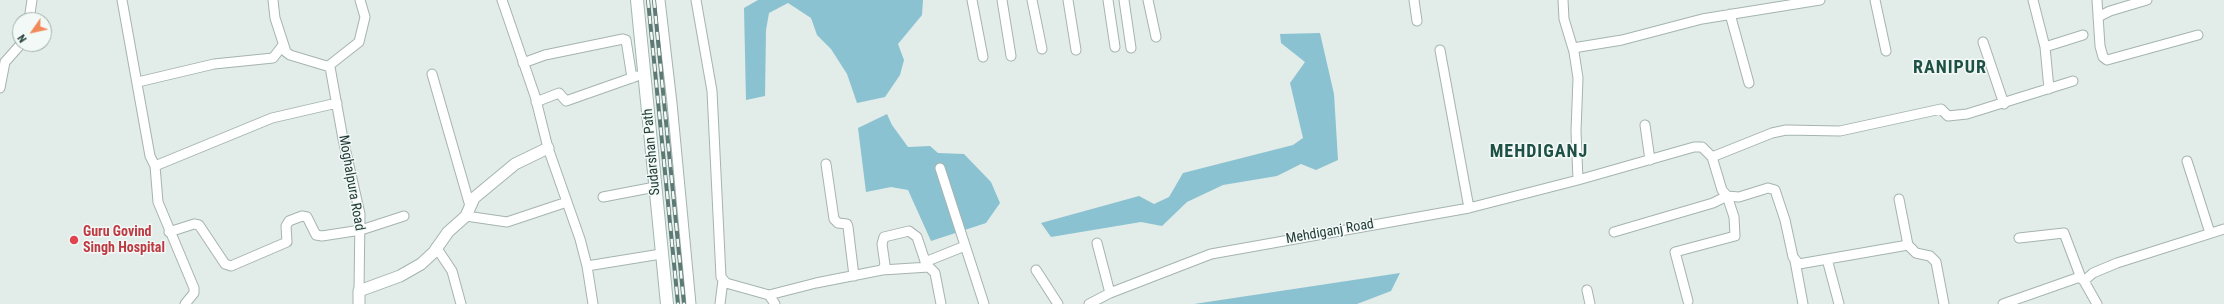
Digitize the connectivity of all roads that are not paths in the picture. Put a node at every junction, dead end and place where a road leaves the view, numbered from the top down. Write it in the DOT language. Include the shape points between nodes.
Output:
graph roads {
  1 [pos="33,0"];
  2 [pos="122,0"];
  3 [pos="273,0"];
  4 [pos="360,0"];
  5 [pos="502,0"];
  6 [pos="637,0"];
  7 [pos="660,0"];
  8 [pos="696,0"];
  9 [pos="972,0"];
  10 [pos="1002,0"];
  11 [pos="1032,0"];
  12 [pos="1068,0"];
  13 [pos="1108,0"];
  14 [pos="1124,0"];
  15 [pos="1148,0"];
  16 [pos="1414,0"];
  17 [pos="1563,0"];
  18 [pos="1820,0"];
  19 [pos="1875,0"];
  20 [pos="2033,0"];
  21 [pos="2097,0"];
  22 [pos="2148,0"];
  23 [pos="31,12"];
  24 [pos="1730,14"];
  25 [pos="2098,17"];
  26 [pos="1417,21"];
  27 [pos="2083,35"];
  28 [pos="2198,35"];
  29 [pos="1156,37"];
  30 [pos="1983,42"];
  31 [pos="283,45"];
  32 [pos="2045,47"];
  33 [pos="1115,48"];
  34 [pos="1131,48"];
  35 [pos="1573,48"];
  36 [pos="1042,49"];
  37 [pos="1076,50"];
  38 [pos="1440,50"];
  39 [pos="1886,51"];
  40 [pos="14,52"];
  41 [pos="642,52"];
  42 [pos="628,56"];
  43 [pos="1011,56"];
  44 [pos="983,57"];
  45 [pos="523,63"];
  46 [pos="331,71"];
  47 [pos="644,73"];
  48 [pos="432,74"];
  49 [pos="632,78"];
  50 [pos="138,82"];
  51 [pos="2073,82"];
  52 [pos="1749,83"];
  53 [pos="0,88"];
  54 [pos="2049,89"];
  55 [pos="536,102"];
  56 [pos="337,103"];
  57 [pos="2004,104"];
  58 [pos="1644,125"];
  59 [pos="548,148"];
  60 [pos="1712,157"];
  61 [pos="1650,160"];
  62 [pos="2187,161"];
  63 [pos="826,164"];
  64 [pos="155,166"];
  65 [pos="940,168"];
  66 [pos="1578,180"];
  67 [pos="655,187"];
  68 [pos="1727,196"];
  69 [pos="603,197"];
  70 [pos="1899,199"];
  71 [pos="567,202"];
  72 [pos="1469,208"];
  73 [pos="468,211"];
  74 [pos="404,216"];
  75 [pos="2224,229"];
  76 [pos="361,230"];
  77 [pos="169,232"];
  78 [pos="1614,232"];
  79 [pos="2210,233"];
  80 [pos="2019,238"];
  81 [pos="1096,243"];
  82 [pos="1908,245"];
  83 [pos="965,246"];
  84 [pos="436,247"];
  85 [pos="661,254"];
  86 [pos="1827,259"];
  87 [pos="1795,261"];
  88 [pos="927,264"];
  89 [pos="587,266"];
  90 [pos="882,270"];
  91 [pos="1036,270"];
  92 [pos="854,276"];
  93 [pos="722,280"];
  94 [pos="2083,280"];
  95 [pos="1587,290"];
  96 [pos="359,291"];
  97 [pos="1110,293"];
  98 [pos="769,295"];
  99 [pos="1688,302"];
  100 [pos="186,304"];
  101 [pos="359,304"];
  102 [pos="461,304"];
  103 [pos="593,304"];
  104 [pos="667,304"];
  105 [pos="691,304"];
  106 [pos="720,304"];
  107 [pos="776,304"];
  108 [pos="941,304"];
  109 [pos="984,304"];
  110 [pos="1058,304"];
  111 [pos="1089,304"];
  112 [pos="1590,304"];
  113 [pos="1803,304"];
  114 [pos="1839,304"];
  115 [pos="1944,304"];
  116 [pos="2003,304"];
  117 [pos="2097,304"];
  1 -- 23 [label="street"];
  2 -- 50 [label="street"];
  3 -- 31 [label="street"];
  4 -- 46 [label="street" via="365,17 359,42 331,64"];
  5 -- 45 [label="street"];
  6 -- 41 [label="main road, Sudarshan Path"];
  7 -- 105 [label="street"];
  8 -- 93 [label="street" via="712,91"];
  9 -- 44 [label="street"];
  10 -- 43 [label="street"];
  11 -- 36 [label="street"];
  12 -- 37 [label="street"];
  13 -- 33 [label="street"];
  14 -- 34 [label="street"];
  15 -- 29 [label="street"];
  16 -- 26 [label="street"];
  17 -- 35 [label="street" via="1564,19"];
  18 -- 24 [label="street"];
  19 -- 39 [label="street"];
  20 -- 32 [label="street"];
  21 -- 25 [label="street"];
  22 -- 25 [label="street"];
  24 -- 35 [label="street" via="1622,40"];
  24 -- 52 [label="street"];
  25 -- 28 [label="street" via="2100,46 2103,57 2107,60"];
  27 -- 32 [label="street"];
  30 -- 57 [label="street"];
  31 -- 46 [label="street" via="290,55"];
  31 -- 50 [label="street" via="273,58 214,64"];
  32 -- 54 [label="street"];
  35 -- 66 [label="street" via="1578,78"];
  38 -- 72 [label="street"];
  40 -- 53 [label="street" via="5,62"];
  41 -- 42 [label="street"];
  41 -- 47 [label="main road, Sudarshan Path"];
  42 -- 45 [label="street" via="626,40 623,39 545,55"];
  42 -- 49 [label="street"];
  45 -- 55 [label="street"];
  46 -- 56 [label="street, Moghalpura Road"];
  47 -- 49 [label="street"];
  47 -- 67 [label="main road, Sudarshan Path"];
  48 -- 73 [label="street"];
  49 -- 55 [label="street" via="566,101 559,93"];
  50 -- 64 [label="street" via="150,156"];
  51 -- 54 [label="street"];
  54 -- 57 [label="street"];
  55 -- 59 [label="street"];
  56 -- 64 [label="street" via="272,118"];
  56 -- 76 [label="street, Moghalpura Road"];
  57 -- 60 [label="street" via="1967,114 1948,116 1941,109 1840,131 1786,130"];
  58 -- 61 [label="street"];
  59 -- 71 [label="street"];
  59 -- 73 [label="street" via="515,164 474,198"];
  60 -- 61 [label="street, Mehdiganj Road" via="1702,147 1694,147"];
  60 -- 68 [label="street" via="1722,190"];
  61 -- 66 [label="street, Mehdiganj Road"];
  62 -- 79 [label="street"];
  63 -- 92 [label="street" via="834,219 848,227"];
  64 -- 77 [label="street" via="158,202"];
  65 -- 83 [label="street"];
  66 -- 72 [label="street, Mehdiganj Road"];
  67 -- 69 [label="street"];
  67 -- 85 [label="main road, Sudarshan Path"];
  68 -- 78 [label="street" via="1713,203"];
  68 -- 87 [label="street" via="1739,197 1768,188 1775,190"];
  68 -- 99 [label="street" via="1734,218 1735,236 1675,252"];
  70 -- 82 [label="street"];
  71 -- 73 [label="street" via="507,222"];
  71 -- 89 [label="street"];
  72 -- 97 [label="street, Mehdiganj Road" via="1210,254"];
  73 -- 84 [label="street"];
  74 -- 76 [label="street"];
  75 -- 79 [label="street"];
  76 -- 77 [label="street" via="316,235 307,217 302,216 289,221 286,226 287,242 231,266 225,264 199,225 194,224"];
  76 -- 96 [label="street, Moghalpura Road"];
  77 -- 100 [label="street" via="194,288 194,293"];
  79 -- 94 [label="street" via="2117,263"];
  80 -- 94 [label="street" via="2064,233"];
  81 -- 97 [label="street"];
  82 -- 86 [label="street"];
  82 -- 115 [label="street" via="1916,252 1930,256 1936,262"];
  83 -- 88 [label="street"];
  83 -- 109 [label="street"];
  84 -- 96 [label="street" via="421,264 408,272"];
  84 -- 102 [label="street" via="452,271"];
  85 -- 89 [label="street"];
  85 -- 104 [label="main road, Sudarshan Path"];
  86 -- 87 [label="street" via="1804,264"];
  86 -- 114 [label="street"];
  87 -- 113 [label="street"];
  88 -- 90 [label="street"];
  88 -- 90 [label="street" via="914,233 902,231 882,239 885,265"];
  88 -- 108 [label="street" via="936,277"];
  89 -- 103 [label="street"];
  90 -- 92 [label="street"];
  91 -- 110 [label="street"];
  92 -- 98 [label="street"];
  93 -- 98 [label="street"];
  93 -- 106 [label="street"];
  94 -- 116 [label="street" via="2073,278"];
  94 -- 117 [label="street"];
  95 -- 112 [label="street"];
  96 -- 101 [label="street"];
  97 -- 111 [label="street, Mehdiganj Road"];
  98 -- 107 [label="street"];
}
